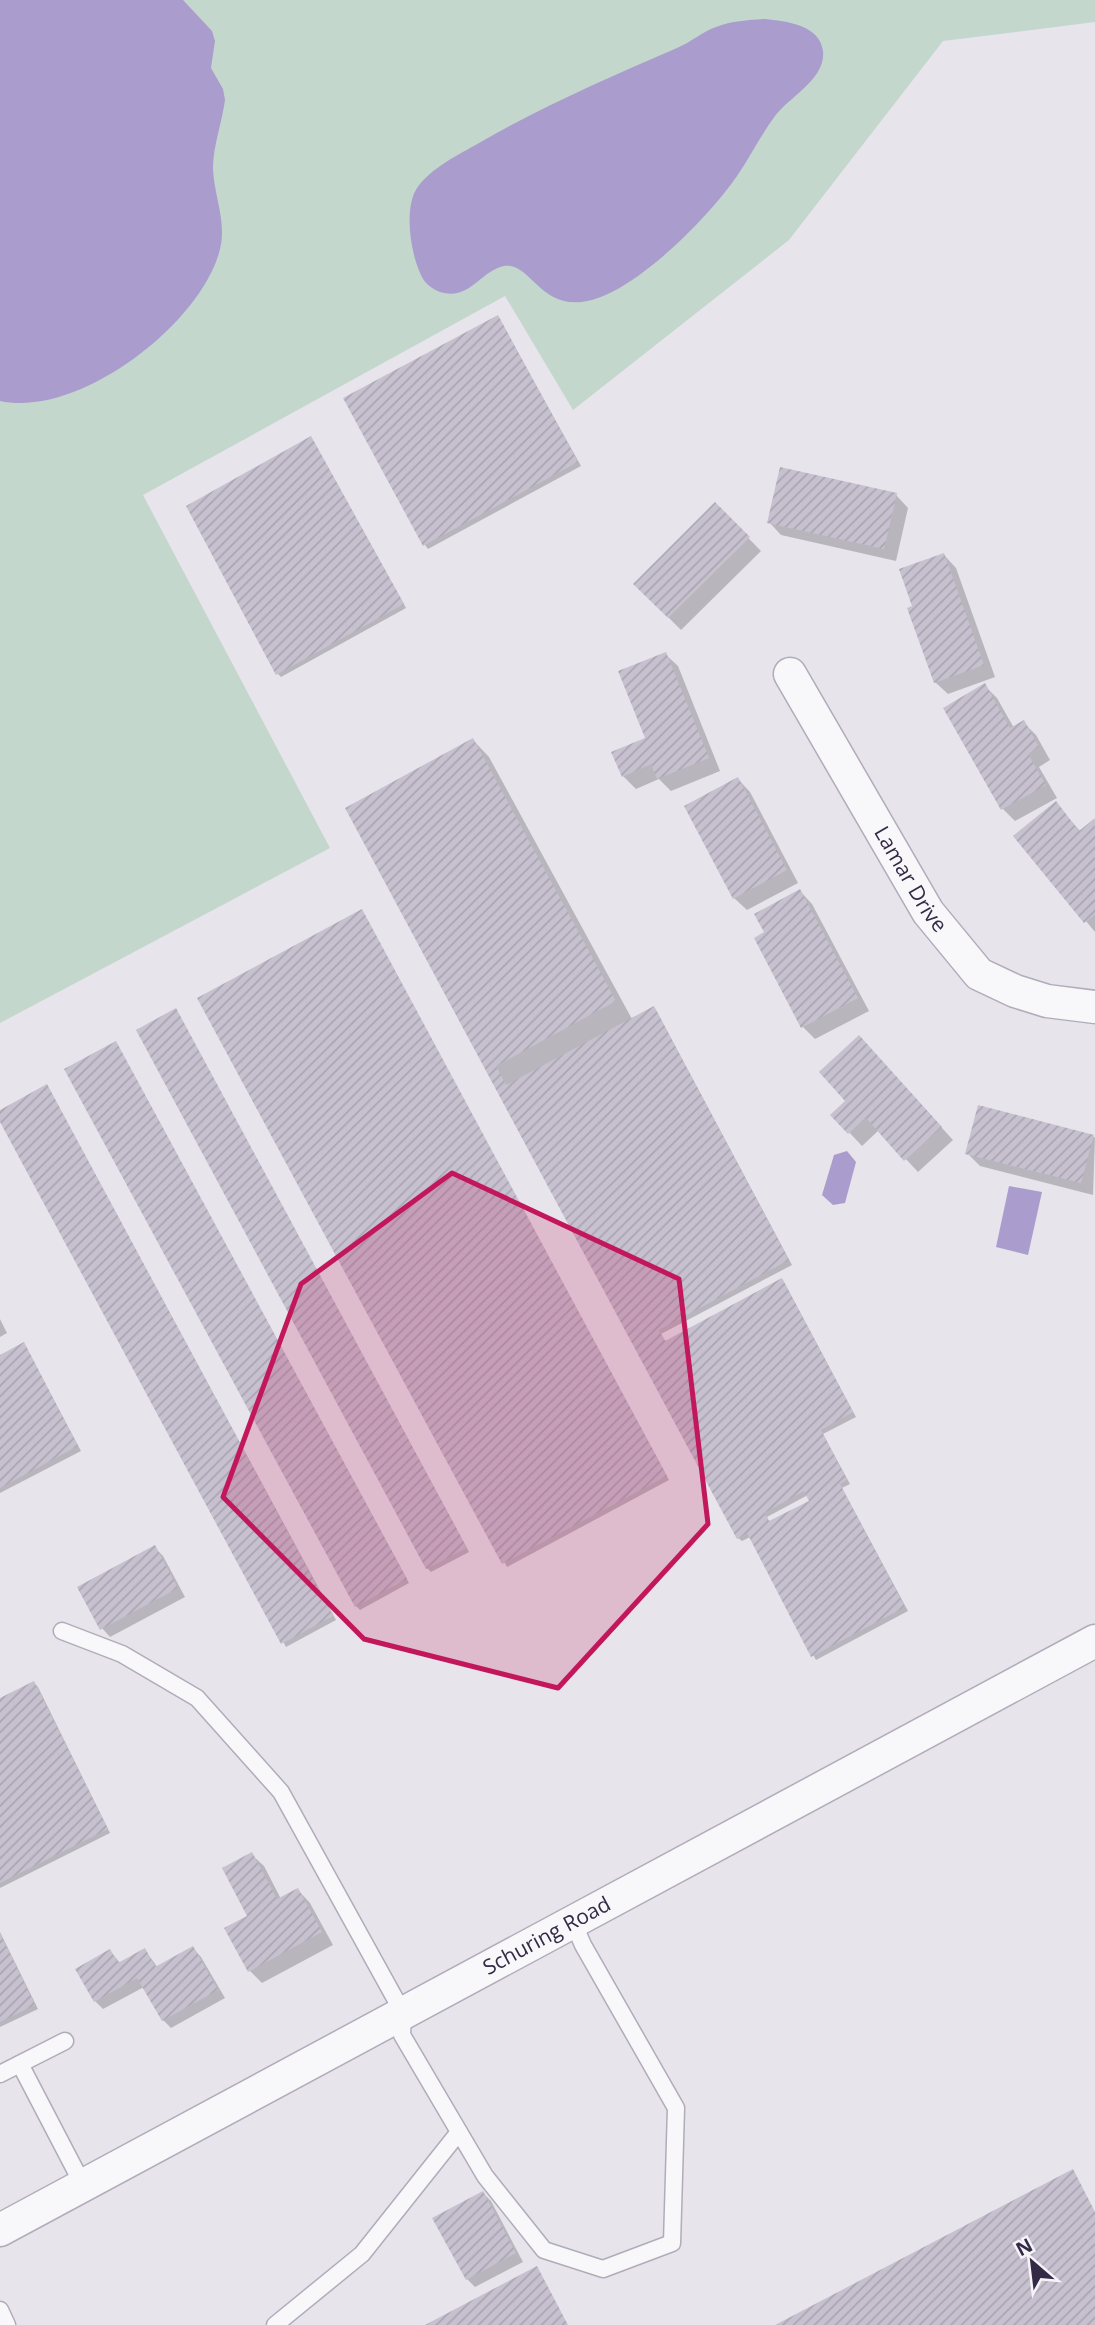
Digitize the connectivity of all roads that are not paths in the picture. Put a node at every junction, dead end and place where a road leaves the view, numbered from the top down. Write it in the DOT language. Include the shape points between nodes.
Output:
graph roads {
  1 [pos="790,674"];
  2 [pos="1095,1007"];
  3 [pos="62,1631"];
  4 [pos="1095,1641"];
  5 [pos="573,1922"];
  6 [pos="403,2013"];
  7 [pos="65,2041"];
  8 [pos="20,2064"];
  9 [pos="0,2074"];
  10 [pos="459,2132"];
  11 [pos="83,2185"];
  12 [pos="0,2230"];
  13 [pos="0,2310"];
  14 [pos="7,2325"];
  15 [pos="275,2325"];
  1 -- 2 [label="street, Lamar Drive" via="928,912 979,974 1047,1001"];
  3 -- 6 [label="lane" via="122,1654 197,1698 281,1792"];
  4 -- 5 [label="street, Schuring Road"];
  5 -- 6 [label="street, Schuring Road"];
  5 -- 10 [label="lane" via="676,2108 671,2243 603,2269 544,2250 485,2176"];
  6 -- 10 [label="lane" via="402,2035"];
  6 -- 11 [label="street, Schuring Road"];
  7 -- 8 [label="lane"];
  8 -- 9 [label="lane"];
  8 -- 11 [label="lane"];
  10 -- 15 [label="lane" via="362,2254"];
  11 -- 12 [label="street, Schuring Road"];
  13 -- 14 [label="lane"];
}
